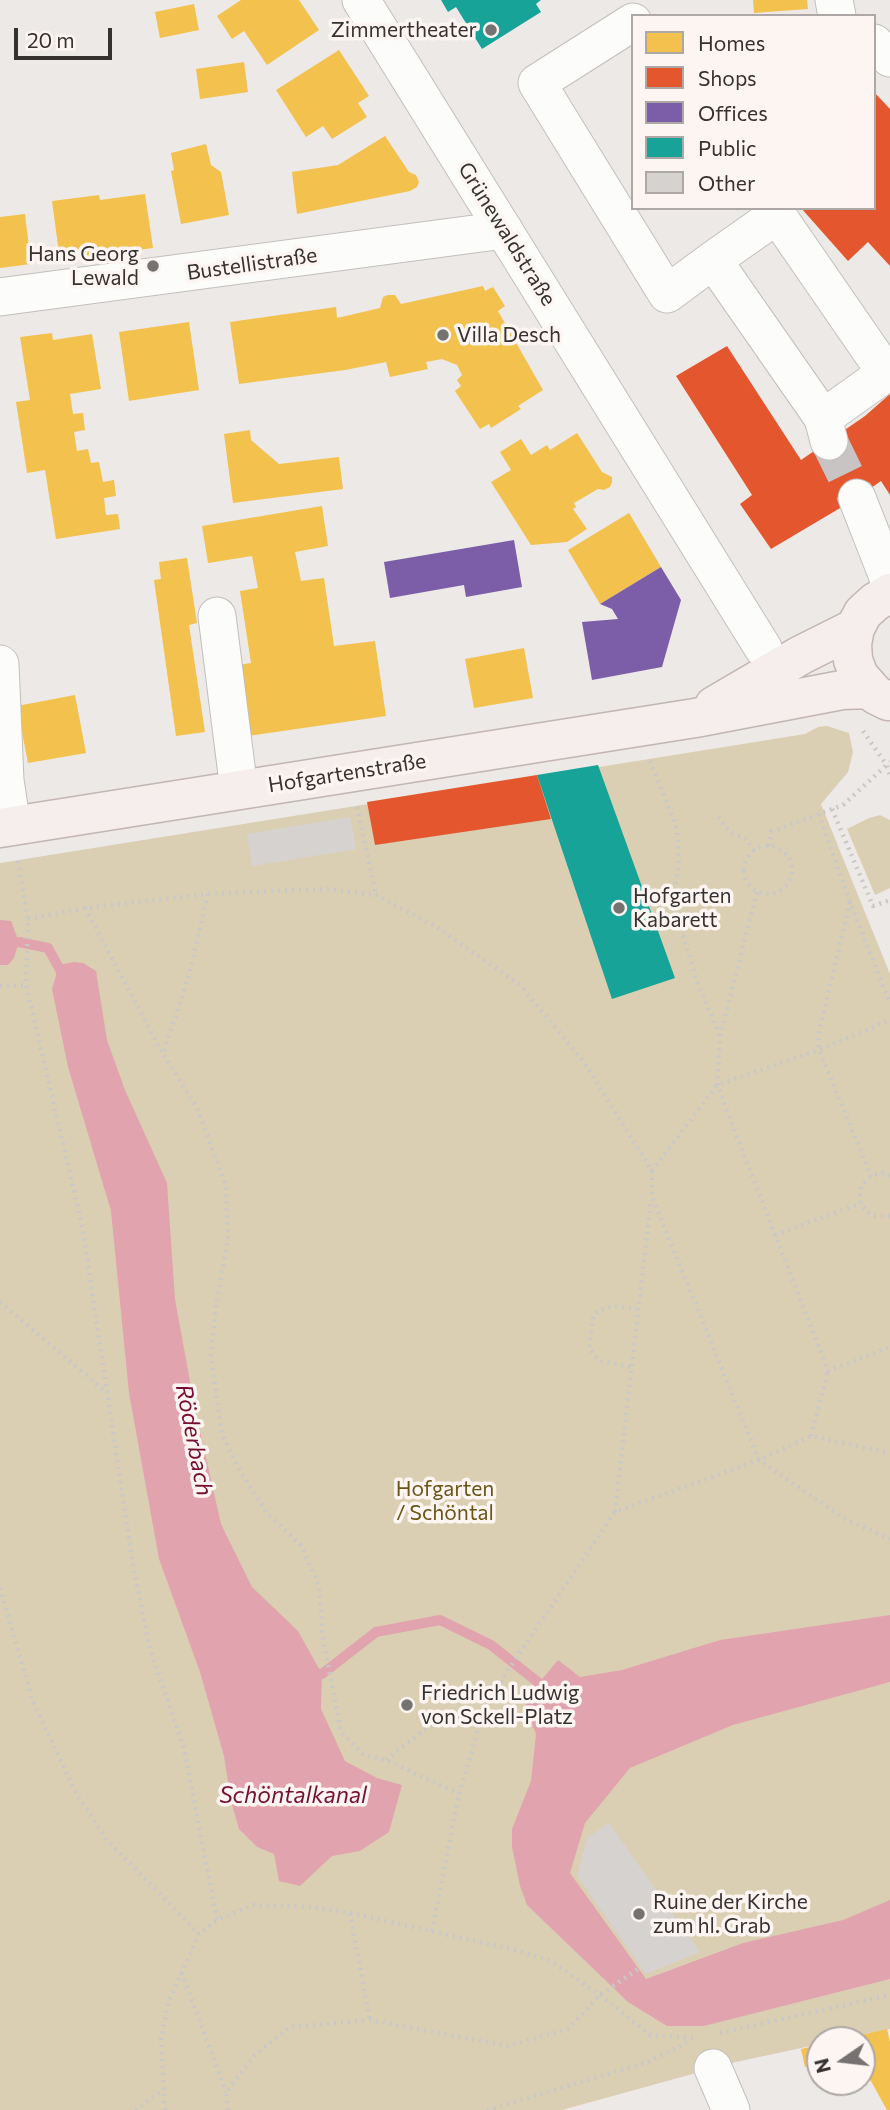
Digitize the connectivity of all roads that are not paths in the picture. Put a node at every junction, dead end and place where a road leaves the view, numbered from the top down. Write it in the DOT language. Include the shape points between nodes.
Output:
graph roads {
  1 [pos="361,0"];
  2 [pos="631,23"];
  3 [pos="876,45"];
  4 [pos="890,58"];
  5 [pos="504,230"];
  6 [pos="713,260"];
  7 [pos="0,297"];
  8 [pos="874,502"];
  9 [pos="890,593"];
  10 [pos="216,616"];
  11 [pos="856,628"];
  12 [pos="763,648"];
  13 [pos="0,664"];
  14 [pos="880,695"];
  15 [pos="695,718"];
  16 [pos="239,790"];
  17 [pos="6,827"];
  18 [pos="711,2051"];
  19 [pos="731,2110"];
  1 -- 5 [label="street, Grünewaldstraße"];
  2 -- 6 [label="street" via="537,83 667,294"];
  3 -- 4 [label="street"];
  5 -- 7 [label="street, Bustellistraße"];
  5 -- 12 [label="street, Grünewaldstraße"];
  6 -- 6 [label="street" via="826,429 887,373 777,215"];
  8 -- 9 [label="street" via="874,540"];
  9 -- 11 [label="main road" via="863,613"];
  10 -- 16 [label="street"];
  11 -- 14 [label="main road" via="853,660 859,676"];
  11 -- 15 [label="main road, Hofgartenstraße"];
  13 -- 17 [label="street"];
  14 -- 15 [label="main road, Hofgartenstraße" via="842,690"];
  15 -- 16 [label="main road, Hofgartenstraße"];
  16 -- 17 [label="main road, Hofgartenstraße"];
  18 -- 19 [label="street"];
}
